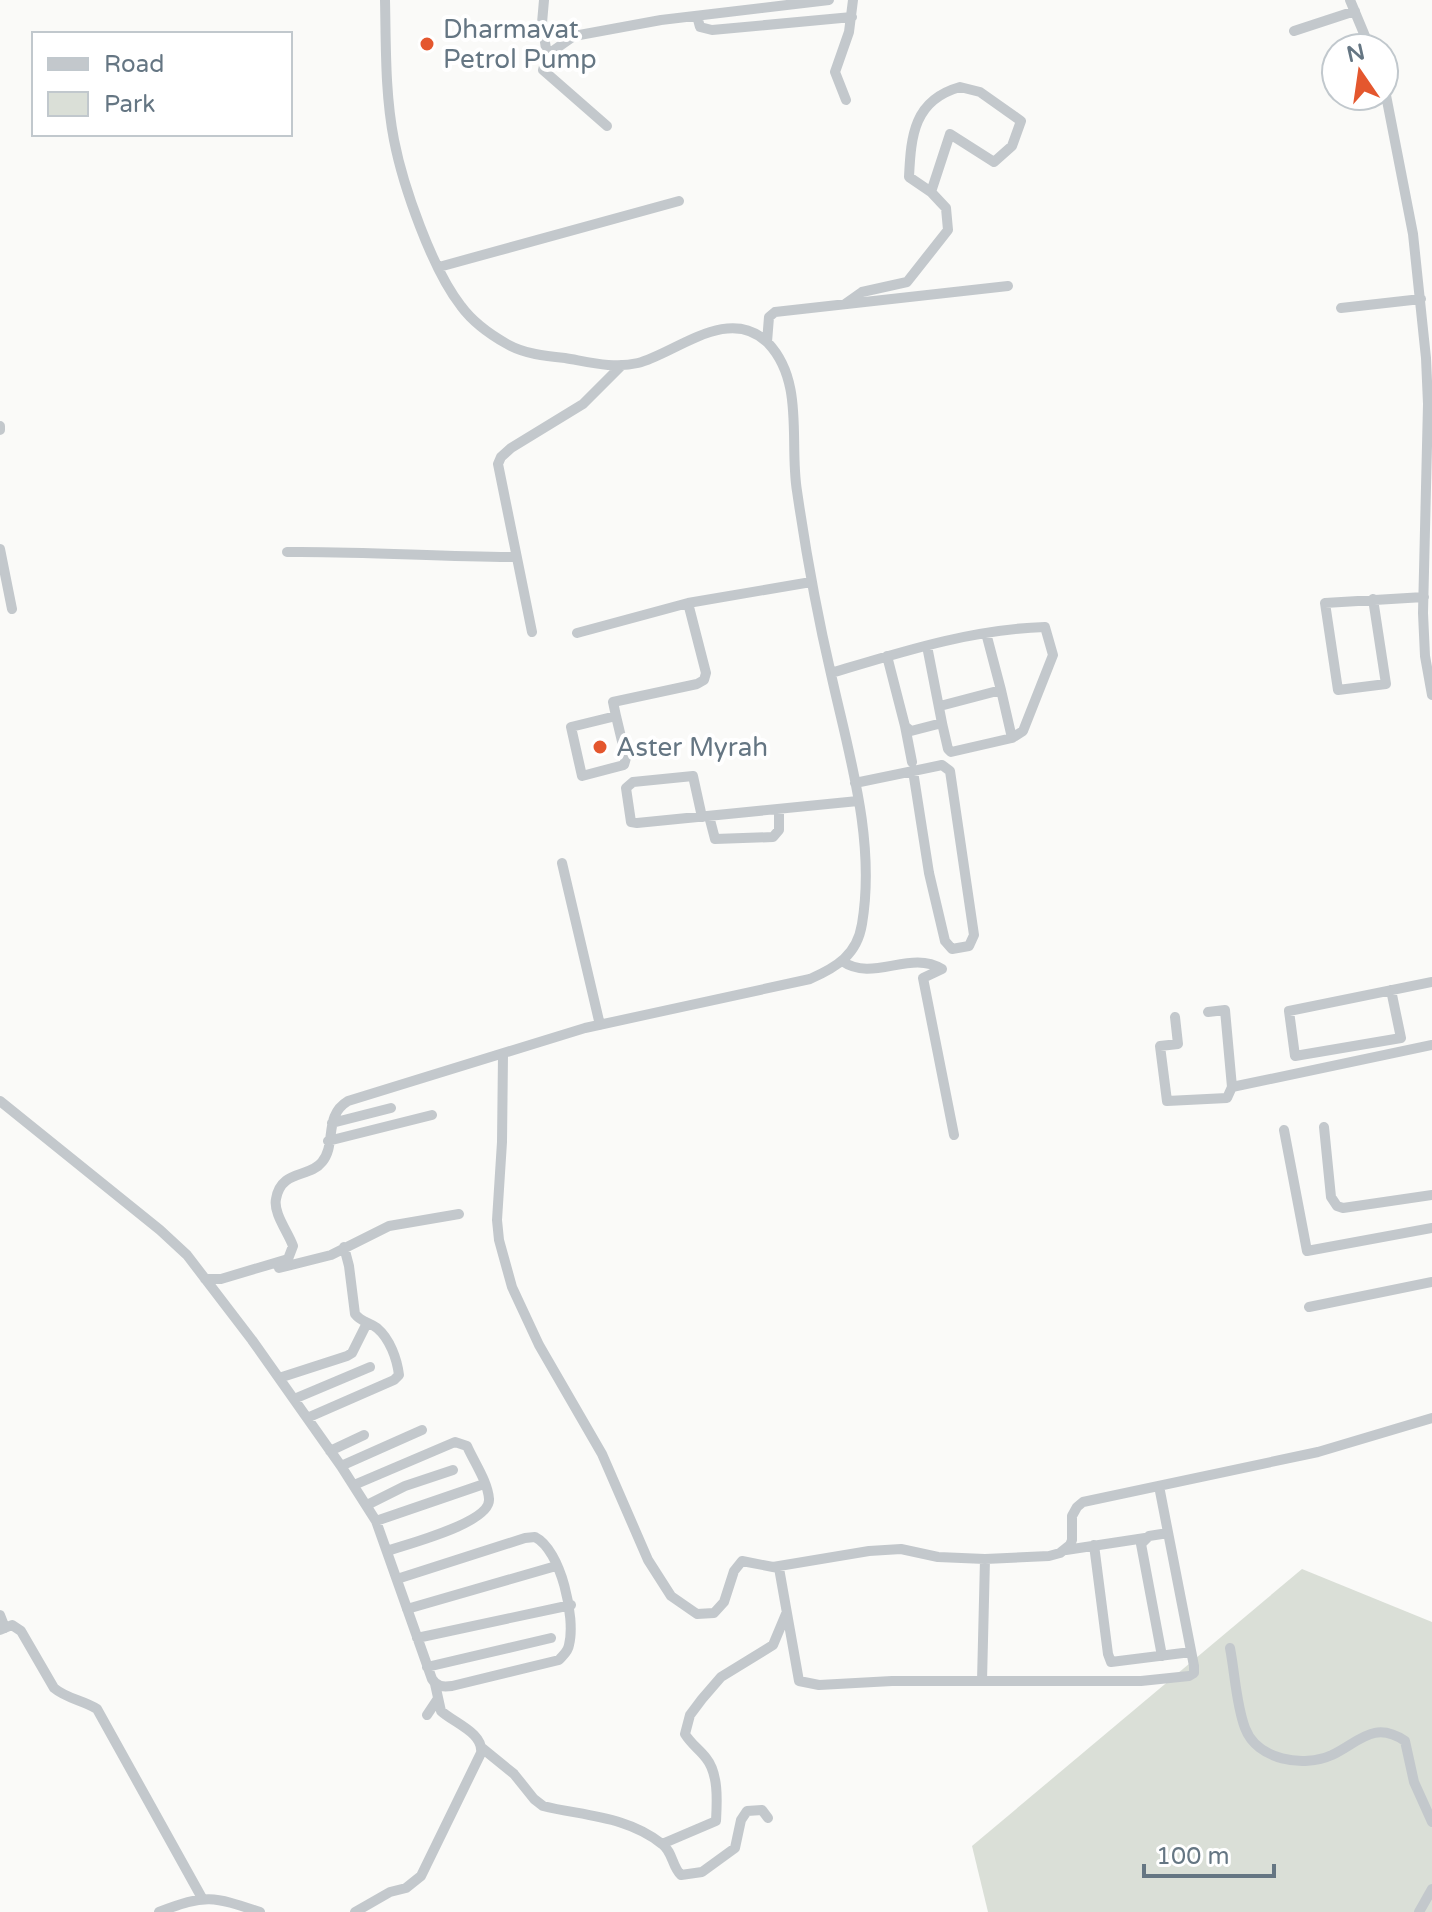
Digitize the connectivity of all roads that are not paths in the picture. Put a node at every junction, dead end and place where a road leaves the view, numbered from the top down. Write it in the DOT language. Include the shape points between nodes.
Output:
graph roads {
  1 [pos="385,0"];
  2 [pos="544,0"];
  3 [pos="829,0"];
  4 [pos="853,0"];
  5 [pos="1352,5"];
  6 [pos="697,16"];
  7 [pos="852,17"];
  8 [pos="1294,31"];
  9 [pos="1363,32"];
  10 [pos="547,55"];
  11 [pos="846,100"];
  12 [pos="1389,112"];
  13 [pos="607,126"];
  14 [pos="931,192"];
  15 [pos="679,201"];
  16 [pos="439,267"];
  17 [pos="1008,286"];
  18 [pos="1421,299"];
  19 [pos="843,305"];
  20 [pos="1341,308"];
  21 [pos="767,342"];
  22 [pos="622,365"];
  23 [pos="1430,417"];
  24 [pos="1430,466"];
  25 [pos="0,549"];
  26 [pos="287,552"];
  27 [pos="516,557"];
  28 [pos="811,582"];
  29 [pos="1424,597"];
  30 [pos="1373,599"];
  31 [pos="688,603"];
  32 [pos="12,609"];
  33 [pos="532,632"];
  34 [pos="577,633"];
  35 [pos="986,633"];
  36 [pos="927,646"];
  37 [pos="887,656"];
  38 [pos="831,673"];
  39 [pos="1001,690"];
  40 [pos="1432,695"];
  41 [pos="940,706"];
  42 [pos="616,716"];
  43 [pos="942,723"];
  44 [pos="905,726"];
  45 [pos="1012,738"];
  46 [pos="912,766"];
  47 [pos="855,783"];
  48 [pos="858,801"];
  49 [pos="779,810"];
  50 [pos="705,817"];
  51 [pos="562,863"];
  52 [pos="842,961"];
  53 [pos="1432,982"];
  54 [pos="1391,990"];
  55 [pos="1208,1012"];
  56 [pos="1175,1017"];
  57 [pos="600,1025"];
  58 [pos="1432,1045"];
  59 [pos="503,1055"];
  60 [pos="1232,1087"];
  61 [pos="0,1101"];
  62 [pos="391,1108"];
  63 [pos="432,1115"];
  64 [pos="332,1123"];
  65 [pos="1324,1127"];
  66 [pos="1284,1130"];
  67 [pos="954,1135"];
  68 [pos="328,1141"];
  69 [pos="1432,1195"];
  70 [pos="459,1214"];
  71 [pos="1432,1228"];
  72 [pos="344,1247"];
  73 [pos="293,1250"];
  74 [pos="298,1264"];
  75 [pos="208,1282"];
  76 [pos="1432,1282"];
  77 [pos="1309,1307"];
  78 [pos="367,1323"];
  79 [pos="370,1367"];
  80 [pos="279,1378"];
  81 [pos="294,1399"];
  82 [pos="307,1418"];
  83 [pos="1432,1418"];
  84 [pos="422,1430"];
  85 [pos="364,1435"];
  86 [pos="330,1451"];
  87 [pos="341,1466"];
  88 [pos="453,1470"];
  89 [pos="484,1484"];
  90 [pos="354,1485"];
  91 [pos="1159,1486"];
  92 [pos="367,1505"];
  93 [pos="376,1521"];
  94 [pos="1168,1533"];
  95 [pos="1145,1538"];
  96 [pos="1094,1545"];
  97 [pos="1066,1550"];
  98 [pos="387,1551"];
  99 [pos="985,1559"];
  100 [pos="556,1566"];
  101 [pos="773,1567"];
  102 [pos="397,1579"];
  103 [pos="571,1605"];
  104 [pos="407,1609"];
  105 [pos="787,1612"];
  106 [pos="0,1615"];
  107 [pos="2,1629"];
  108 [pos="417,1638"];
  109 [pos="551,1638"];
  110 [pos="1230,1648"];
  111 [pos="1191,1652"];
  112 [pos="1162,1656"];
  113 [pos="427,1667"];
  114 [pos="982,1681"];
  115 [pos="435,1684"];
  116 [pos="437,1700"];
  117 [pos="427,1715"];
  118 [pos="482,1748"];
  119 [pos="768,1818"];
  120 [pos="1432,1822"];
  121 [pos="662,1844"];
  122 [pos="1432,1889"];
  123 [pos="202,1898"];
  124 [pos="159,1912"];
  125 [pos="260,1912"];
  126 [pos="355,1912"];
  127 [pos="1419,1912"];
  1 -- 16 [label="street" via="394,140 413,209"];
  2 -- 10 [label="street"];
  3 -- 6 [label="street"];
  4 -- 7 [label="street"];
  5 -- 8 [label="street"];
  5 -- 9 [label="street"];
  6 -- 7 [label="street" via="700,27 712,30"];
  6 -- 10 [label="street" via="574,36"];
  7 -- 11 [label="street" via="835,72"];
  10 -- 13 [label="street" via="543,70"];
  12 -- 18 [label="street"];
  14 -- 14 [label="street" via="909,177 910,143 932,99 960,87 972,88 1021,121 1012,146 994,162 950,134"];
  14 -- 19 [label="street" via="946,208 948,230 907,282 862,292"];
  15 -- 16 [label="street"];
  16 -- 22 [label="street" via="461,307 508,345 530,353"];
  17 -- 19 [label="street"];
  18 -- 20 [label="street"];
  18 -- 23 [label="street"];
  19 -- 21 [label="street" via="770,314"];
  21 -- 22 [label="street" via="727,328"];
  21 -- 28 [label="street" via="793,398 796,485"];
  22 -- 27 [label="street" via="583,404 501,457 498,472"];
  23 -- 24 [label="street"];
  24 -- 29 [label="street"];
  25 -- 32 [label="street"];
  26 -- 27 [label="street"];
  27 -- 33 [label="street"];
  28 -- 31 [label="street"];
  28 -- 38 [label="street"];
  29 -- 30 [label="street"];
  29 -- 40 [label="street"];
  30 -- 30 [label="street" via="1325,603 1338,690 1386,684"];
  31 -- 34 [label="street"];
  31 -- 42 [label="street" via="704,680 613,702"];
  35 -- 36 [label="street"];
  35 -- 39 [label="street"];
  35 -- 45 [label="street" via="1045,627 1053,655 1023,731"];
  36 -- 37 [label="street"];
  36 -- 41 [label="street"];
  37 -- 38 [label="street"];
  37 -- 44 [label="street"];
  38 -- 47 [label="street"];
  39 -- 41 [label="street"];
  39 -- 45 [label="street"];
  41 -- 43 [label="street"];
  42 -- 42 [label="street" via="571,727 582,776 624,765"];
  43 -- 44 [label="street" via="911,731"];
  43 -- 45 [label="street" via="951,752"];
  44 -- 46 [label="street"];
  46 -- 46 [label="street" via="945,941 952,949 969,946 974,935 952,775 942,765"];
  46 -- 47 [label="street"];
  47 -- 48 [label="street"];
  48 -- 49 [label="street"];
  48 -- 52 [label="street" via="866,890 861,929 852,953"];
  49 -- 50 [label="street"];
  49 -- 50 [label="street" via="779,830 773,837 715,839"];
  50 -- 50 [label="street" via="631,822 626,788 633,782 693,776"];
  51 -- 57 [label="street"];
  52 -- 57 [label="street" via="810,979"];
  52 -- 67 [label="street" via="858,971 926,962 942,969 923,978"];
  53 -- 54 [label="street"];
  54 -- 54 [label="street" via="1289,1011 1295,1056 1401,1038"];
  55 -- 60 [label="street" via="1225,1010"];
  56 -- 60 [label="street" via="1178,1044 1160,1046 1167,1101 1227,1098"];
  57 -- 59 [label="street"];
  58 -- 60 [label="street"];
  59 -- 64 [label="street" via="348,1101 337,1109"];
  59 -- 101 [label="street" via="497,1220 503,1260 539,1345 602,1454 648,1560 671,1596 706,1615 720,1610 738,1563"];
  61 -- 75 [label="street" via="160,1230"];
  62 -- 64 [label="street"];
  63 -- 68 [label="street"];
  64 -- 68 [label="street"];
  65 -- 69 [label="street" via="1331,1197 1337,1206"];
  66 -- 71 [label="street" via="1307,1251"];
  68 -- 73 [label="street" via="319,1166 295,1173 276,1196"];
  70 -- 72 [label="street" via="389,1226"];
  72 -- 74 [label="street"];
  72 -- 78 [label="street" via="355,1314"];
  73 -- 74 [label="street"];
  73 -- 75 [label="street" via="283,1262"];
  74 -- 75 [label="street"];
  75 -- 80 [label="street"];
  76 -- 77 [label="street"];
  78 -- 80 [label="street" via="352,1353"];
  78 -- 82 [label="street" via="387,1339 398,1378"];
  79 -- 81 [label="street"];
  80 -- 81 [label="street"];
  81 -- 82 [label="street"];
  82 -- 86 [label="street"];
  83 -- 91 [label="street" via="1318,1452"];
  84 -- 87 [label="street"];
  85 -- 86 [label="street"];
  86 -- 87 [label="street"];
  87 -- 90 [label="street"];
  88 -- 92 [label="street"];
  89 -- 90 [label="street" via="467,1446 455,1442"];
  89 -- 93 [label="street"];
  89 -- 98 [label="street" via="489,1499 481,1516"];
  90 -- 92 [label="street"];
  91 -- 94 [label="street"];
  91 -- 97 [label="street" via="1080,1504 1072,1516 1072,1540"];
  92 -- 93 [label="street"];
  93 -- 98 [label="street"];
  94 -- 95 [label="street"];
  94 -- 111 [label="street"];
  95 -- 96 [label="street"];
  95 -- 112 [label="street" via="1141,1544"];
  96 -- 97 [label="street"];
  96 -- 112 [label="street" via="1109,1659 1120,1663"];
  97 -- 99 [label="street" via="1049,1556"];
  98 -- 102 [label="street"];
  99 -- 101 [label="street" via="901,1549"];
  99 -- 114 [label="street"];
  100 -- 102 [label="street" via="548,1546 531,1537"];
  100 -- 103 [label="street"];
  100 -- 104 [label="street"];
  101 -- 105 [label="street" via="779,1568"];
  102 -- 104 [label="street"];
  103 -- 108 [label="street"];
  103 -- 115 [label="street" via="570,1644 559,1660 452,1686"];
  104 -- 108 [label="street"];
  105 -- 114 [label="street" via="799,1681"];
  105 -- 121 [label="street" via="773,1645 721,1677 690,1715 685,1734 714,1774 716,1821"];
  106 -- 107 [label="street"];
  107 -- 123 [label="street" via="12,1625 21,1631 61,1694 97,1709"];
  108 -- 113 [label="street"];
  109 -- 113 [label="street"];
  110 -- 120 [label="street" via="1245,1729 1258,1747 1303,1761 1331,1755 1364,1735 1396,1735 1405,1741 1414,1782"];
  111 -- 112 [label="street"];
  111 -- 114 [label="street" via="1194,1673 1184,1677"];
  113 -- 115 [label="street"];
  115 -- 116 [label="street"];
  116 -- 117 [label="street"];
  116 -- 118 [label="street" via="443,1714 477,1737"];
  118 -- 121 [label="street" via="543,1806 619,1821"];
  118 -- 126 [label="street" via="421,1876"];
  119 -- 121 [label="street" via="762,1810 747,1811 735,1848 694,1875 676,1871"];
  122 -- 127 [label="street"];
  123 -- 124 [label="street"];
  123 -- 125 [label="street"];
}
